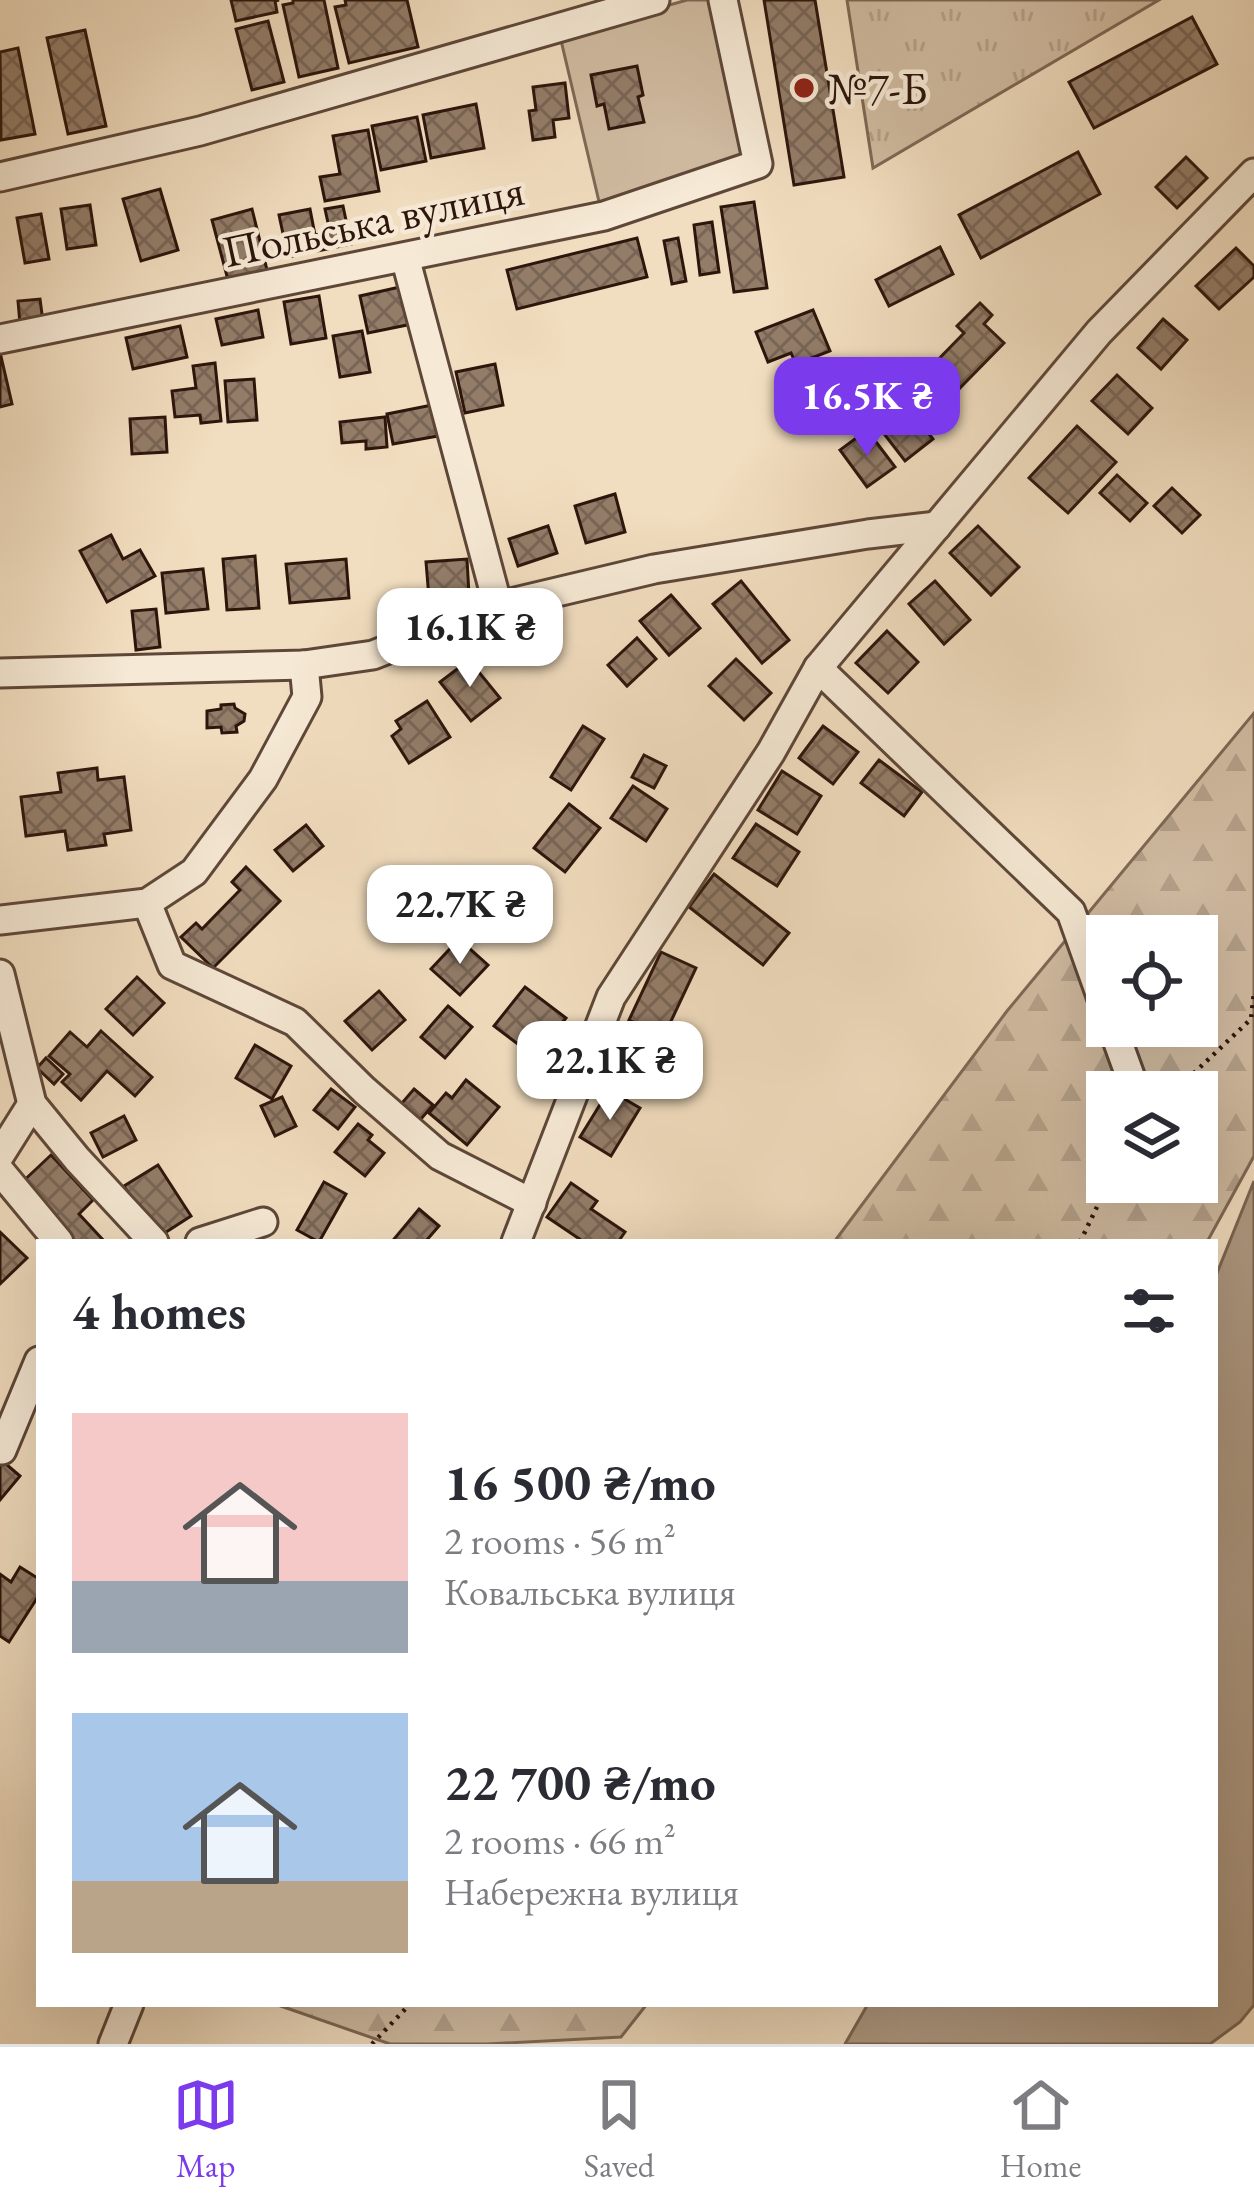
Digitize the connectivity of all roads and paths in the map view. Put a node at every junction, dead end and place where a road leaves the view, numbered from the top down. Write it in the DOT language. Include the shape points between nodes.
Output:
graph roads {
  1 [pos="655,0"];
  2 [pos="723,0"];
  3 [pos="1254,172"];
  4 [pos="0,177"];
  5 [pos="405,257"];
  6 [pos="0,339"];
  7 [pos="937,526"];
  8 [pos="498,606"];
  9 [pos="304,664"];
  10 [pos="818,668"];
  11 [pos="0,673"];
  12 [pos="147,903"];
  13 [pos="0,920"];
  14 [pos="1086,955"];
  15 [pos="0,974"];
  16 [pos="1254,992"];
  17 [pos="1196,1071"];
  18 [pos="32,1104"];
  19 [pos="0,1155"];
  20 [pos="0,1171"];
  21 [pos="532,1203"];
  22 [pos="1099,1203"];
  23 [pos="263,1222"];
  24 [pos="57,1239"];
  25 [pos="151,1239"];
  26 [pos="209,1239"];
  27 [pos="518,1239"];
  28 [pos="1081,1239"];
  29 [pos="36,1368"];
  30 [pos="2,1450"];
  31 [pos="128,2007"];
  32 [pos="407,2007"];
  33 [pos="113,2044"];
  34 [pos="372,2044"];
  1 -- 4 [label="street" via="200,131"];
  2 -- 5 [label="street, Польська вулиця" via="758,164 604,216"];
  3 -- 7 [label="street" via="1099,332"];
  5 -- 6 [label="street, Польська вулиця"];
  5 -- 8 [label="street"];
  7 -- 8 [label="street" via="654,568"];
  7 -- 10 [label="street"];
  8 -- 9 [label="street" via="373,656"];
  9 -- 11 [label="street"];
  9 -- 12 [label="street" via="307,698 263,779 194,872"];
  10 -- 14 [label="street" via="1070,912"];
  10 -- 21 [label="street" via="611,997"];
  12 -- 13 [label="street"];
  12 -- 21 [label="street" via="172,965 295,1022 440,1156"];
  15 -- 18 [label="street"];
  16 -- 17 [label="path" via="1251,1019"];
  18 -- 19 [label="street"];
  18 -- 25 [label="street"];
  20 -- 24 [label="street"];
  21 -- 27 [label="street"];
  22 -- 28 [label="path"];
  23 -- 26 [label="street"];
  29 -- 30 [label="street"];
  31 -- 33 [label="street"];
  32 -- 34 [label="path"];
}
